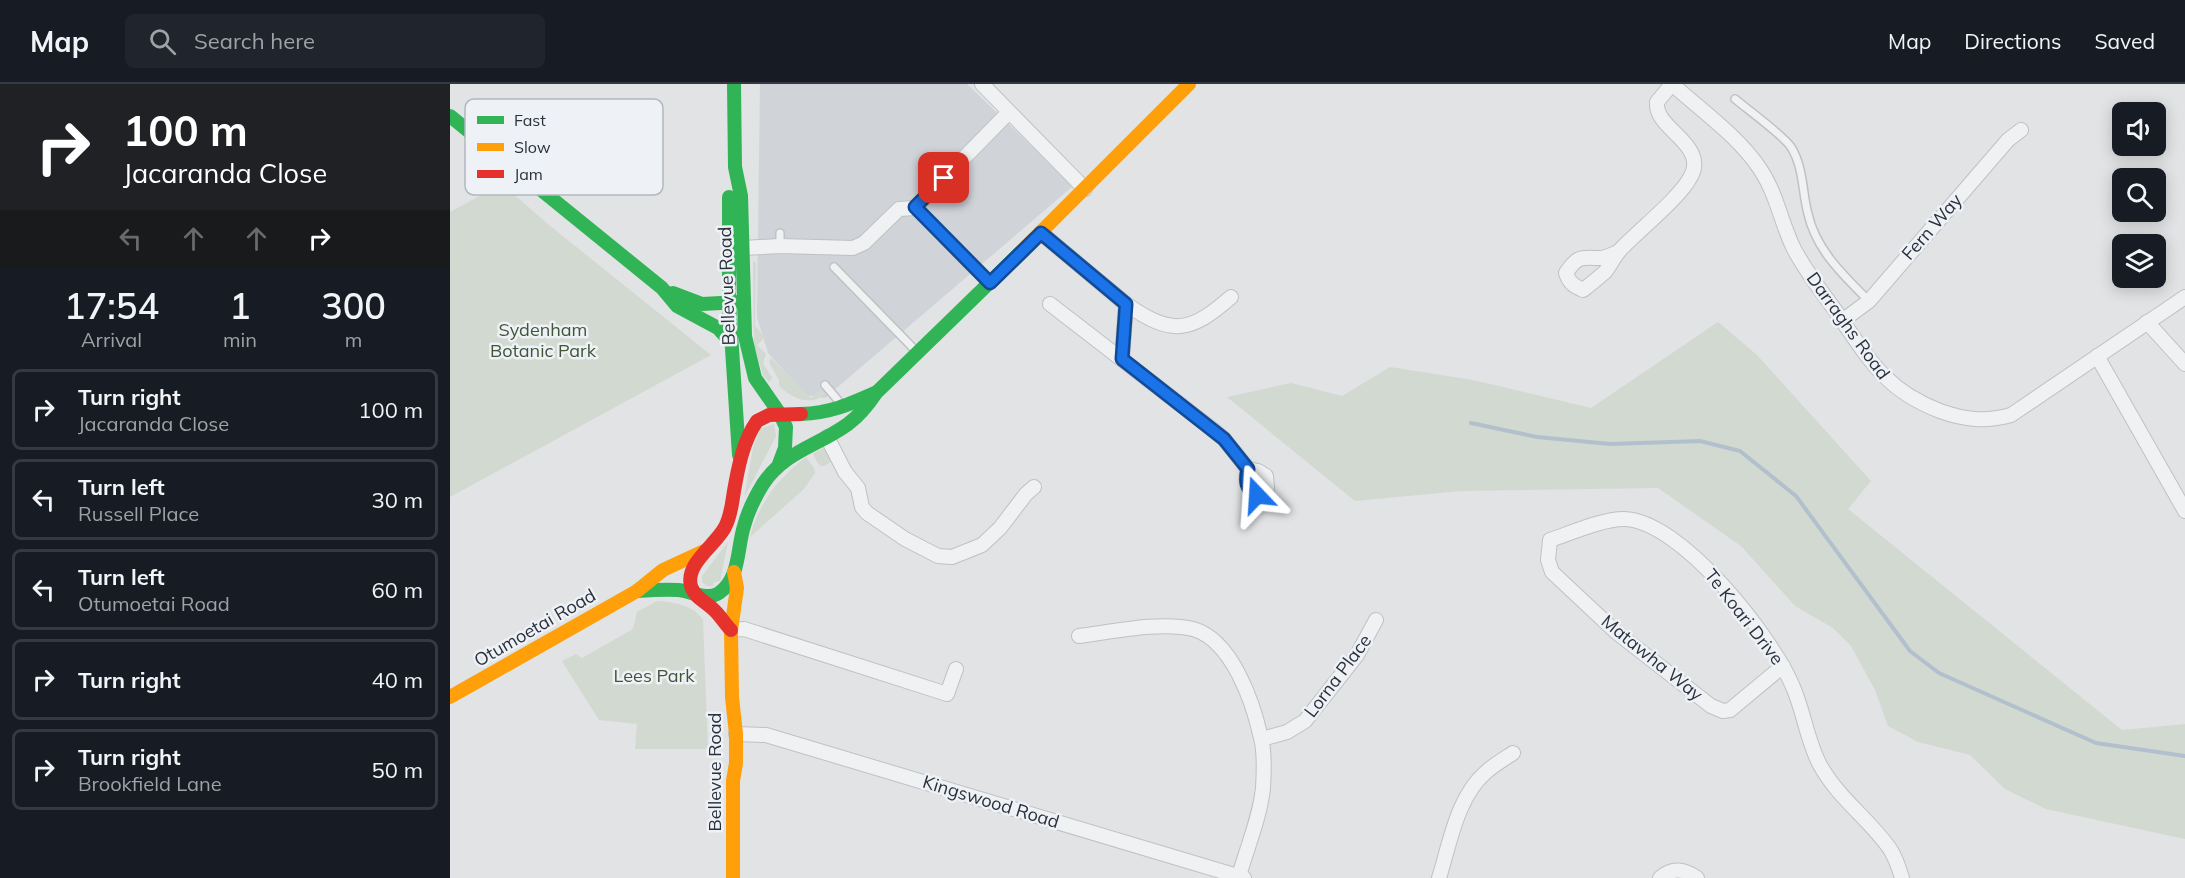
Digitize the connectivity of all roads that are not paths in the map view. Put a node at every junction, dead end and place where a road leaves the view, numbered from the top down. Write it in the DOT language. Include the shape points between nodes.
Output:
graph roads {
  1 [pos="735,84"];
  2 [pos="982,84"];
  3 [pos="1188,84"];
  4 [pos="1672,84"];
  5 [pos="1735,99"];
  6 [pos="1009,112"];
  7 [pos="450,116"];
  8 [pos="465,128"];
  9 [pos="2021,130"];
  10 [pos="735,167"];
  11 [pos="1084,189"];
  12 [pos="547,195"];
  13 [pos="915,207"];
  14 [pos="1041,233"];
  15 [pos="743,248"];
  16 [pos="1618,252"];
  17 [pos="834,267"];
  18 [pos="990,283"];
  19 [pos="662,288"];
  20 [pos="1231,297"];
  21 [pos="2185,297"];
  22 [pos="1869,301"];
  23 [pos="736,302"];
  24 [pos="1050,304"];
  25 [pos="1126,304"];
  26 [pos="730,319"];
  27 [pos="1842,321"];
  28 [pos="2147,322"];
  29 [pos="716,325"];
  30 [pos="730,343"];
  31 [pos="918,353"];
  32 [pos="2097,356"];
  33 [pos="1122,359"];
  34 [pos="2185,364"];
  35 [pos="825,385"];
  36 [pos="876,393"];
  37 [pos="843,407"];
  38 [pos="780,414"];
  39 [pos="826,437"];
  40 [pos="739,464"];
  41 [pos="778,464"];
  42 [pos="1248,469"];
  43 [pos="1034,487"];
  44 [pos="2185,511"];
  45 [pos="1550,540"];
  46 [pos="709,548"];
  47 [pos="734,572"];
  48 [pos="638,591"];
  49 [pos="696,595"];
  50 [pos="1376,620"];
  51 [pos="731,630"];
  52 [pos="1079,636"];
  53 [pos="1783,666"];
  54 [pos="956,669"];
  55 [pos="450,697"];
  56 [pos="736,734"];
  57 [pos="1262,739"];
  58 [pos="1513,753"];
  59 [pos="1241,877"];
  60 [pos="734,878"];
  61 [pos="1439,878"];
  62 [pos="1660,878"];
  63 [pos="1697,878"];
  64 [pos="1902,878"];
  1 -- 10 [label="main road, Bellevue Road"];
  2 -- 6 [label="street"];
  3 -- 11 [label="main road, Otumoetai Road"];
  4 -- 16 [label="street" via="1658,102 1658,109 1662,119 1689,147 1695,165 1692,176"];
  4 -- 27 [label="street, Darraghs Road" via="1758,166 1774,193 1792,246"];
  5 -- 22 [label="lane" via="1791,146 1804,182 1815,235 1844,277"];
  6 -- 11 [label="street"];
  6 -- 13 [label="street"];
  7 -- 8 [label="main road"];
  9 -- 22 [label="street, Fern Way" via="2008,140"];
  10 -- 15 [label="main road, Bellevue Road" via="741,196"];
  10 -- 23 [label="main road, Bellevue Road" via="729,194"];
  11 -- 14 [label="main road, Otumoetai Road"];
  12 -- 19 [label="main road"];
  13 -- 15 [label="street" via="899,209 864,243 853,248 780,239"];
  13 -- 18 [label="lane"];
  14 -- 18 [label="main road, Otumoetai Road"];
  14 -- 25 [label="street"];
  15 -- 23 [label="main road, Bellevue Road"];
  17 -- 31 [label="lane"];
  18 -- 31 [label="main road, Otumoetai Road"];
  19 -- 23 [label="main road" via="702,304"];
  19 -- 29 [label="main road" via="677,306"];
  20 -- 25 [label="street" via="1188,326 1155,320"];
  21 -- 28 [label="street, Darraghs Road"];
  22 -- 27 [label="street, Fern Way"];
  23 -- 26 [label="main road, Bellevue Road"];
  23 -- 38 [label="main road, Bellevue Road" via="755,378"];
  24 -- 33 [label="street"];
  25 -- 33 [label="street"];
  26 -- 29 [label="main road"];
  26 -- 30 [label="main road, Bellevue Road"];
  27 -- 32 [label="street, Darraghs Road" via="1891,385 1928,406 1970,419 1986,421 2011,415"];
  28 -- 32 [label="street, Darraghs Road"];
  28 -- 34 [label="street"];
  29 -- 30 [label="main road"];
  30 -- 40 [label="main road, Bellevue Road"];
  31 -- 36 [label="main road, Otumoetai Road"];
  32 -- 44 [label="street"];
  33 -- 42 [label="street" via="1224,439"];
  35 -- 37 [label="lane"];
  36 -- 37 [label="main road, Otumoetai Road"];
  36 -- 39 [label="main road, Otumoetai Road" via="853,421"];
  37 -- 38 [label="main road, Otumoetai Road" via="822,413"];
  38 -- 40 [label="main road, Otumoetai Road" via="764,417 753,427"];
  38 -- 41 [label="main road, Bellevue Road" via="786,427 786,448"];
  39 -- 41 [label="main road, Otumoetai Road"];
  39 -- 43 [label="street" via="858,488 867,513 938,556 952,556 982,545"];
  40 -- 46 [label="main road, Otumoetai Road" via="729,518"];
  41 -- 47 [label="main road, Otumoetai Road" via="750,510"];
  45 -- 53 [label="street, Te Koari Drive" via="1623,519 1655,528 1682,545 1712,574 1773,648"];
  45 -- 53 [label="street, Matawha Way" via="1548,560 1552,572 1616,632 1711,706 1730,710"];
  46 -- 48 [label="main road, Otumoetai Road" via="663,570"];
  46 -- 49 [label="main road" via="691,575"];
  47 -- 49 [label="main road, Otumoetai Road" via="719,593"];
  47 -- 51 [label="main road, Bellevue Road" via="737,588"];
  48 -- 49 [label="main road, Otumoetai Road" via="680,590"];
  48 -- 55 [label="main road, Otumoetai Road"];
  49 -- 51 [label="main road"];
  50 -- 57 [label="street, Lorna Place" via="1357,655 1305,721 1287,732"];
  51 -- 54 [label="street" via="744,629 947,694"];
  51 -- 56 [label="main road, Bellevue Road"];
  52 -- 57 [label="street" via="1161,627 1203,633 1214,640 1233,664"];
  53 -- 64 [label="street, Te Koari Drive" via="1819,763 1837,790 1888,846"];
  56 -- 59 [label="street, Kingswood Road" via="766,735"];
  56 -- 60 [label="main road, Bellevue Road"];
  57 -- 59 [label="street" via="1262,796"];
  58 -- 61 [label="street" via="1485,772 1473,787 1463,805"];
  62 -- 63 [label="street" via="1676,870"];
}
